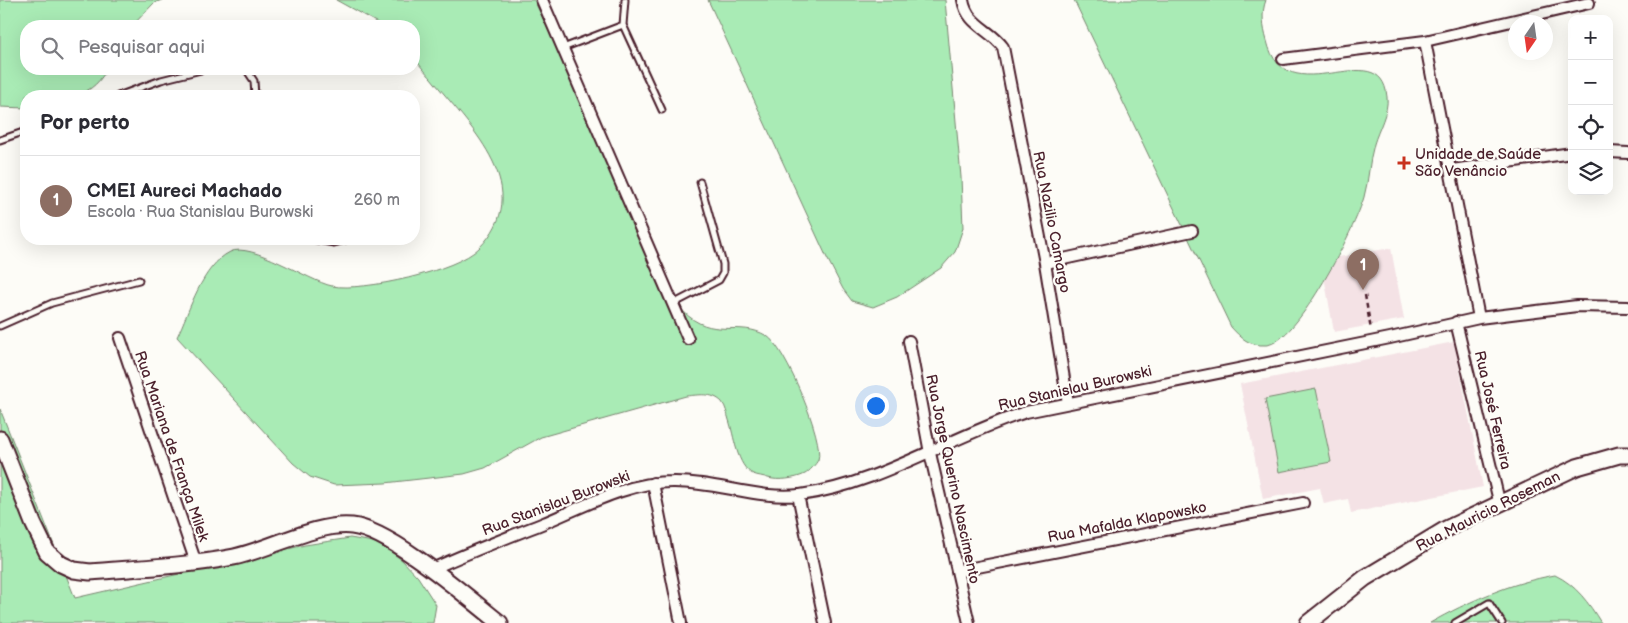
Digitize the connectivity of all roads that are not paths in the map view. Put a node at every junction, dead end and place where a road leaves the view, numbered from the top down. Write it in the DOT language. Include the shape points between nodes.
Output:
graph roads {
  1 [pos="542,0"];
  2 [pos="625,0"];
  3 [pos="963,0"];
  4 [pos="1590,3"];
  5 [pos="623,25"];
  6 [pos="1425,41"];
  7 [pos="562,48"];
  8 [pos="1283,59"];
  9 [pos="181,75"];
  10 [pos="250,75"];
  11 [pos="134,90"];
  12 [pos="255,90"];
  13 [pos="662,110"];
  14 [pos="20,133"];
  15 [pos="0,140"];
  16 [pos="1613,152"];
  17 [pos="1628,153"];
  18 [pos="1568,154"];
  19 [pos="1452,170"];
  20 [pos="700,182"];
  21 [pos="1192,231"];
  22 [pos="1045,263"];
  23 [pos="140,280"];
  24 [pos="673,304"];
  25 [pos="1628,307"];
  26 [pos="1479,318"];
  27 [pos="1456,322"];
  28 [pos="0,326"];
  29 [pos="120,338"];
  30 [pos="688,340"];
  31 [pos="909,341"];
  32 [pos="1068,403"];
  33 [pos="0,438"];
  34 [pos="930,454"];
  35 [pos="1628,455"];
  36 [pos="653,483"];
  37 [pos="798,495"];
  38 [pos="1303,503"];
  39 [pos="1500,505"];
  40 [pos="196,562"];
  41 [pos="432,569"];
  42 [pos="957,571"];
  43 [pos="500,623"];
  44 [pos="681,623"];
  45 [pos="826,623"];
  46 [pos="969,623"];
  47 [pos="1308,623"];
  48 [pos="1455,623"];
  49 [pos="1502,623"];
  1 -- 7 [label="street"];
  2 -- 5 [label="lane"];
  3 -- 22 [label="street, Rua Nazilio Camargo" via="974,24 997,39 1003,47"];
  4 -- 6 [label="street"];
  5 -- 7 [label="lane"];
  5 -- 13 [label="lane"];
  6 -- 8 [label="street"];
  6 -- 19 [label="street"];
  7 -- 24 [label="street"];
  9 -- 11 [label="lane"];
  10 -- 12 [label="lane"];
  14 -- 15 [label="lane"];
  16 -- 17 [label="street"];
  18 -- 19 [label="street"];
  19 -- 26 [label="street"];
  20 -- 24 [label="lane" via="723,273 719,280"];
  21 -- 22 [label="street"];
  22 -- 32 [label="street, Rua Nazilio Camargo"];
  23 -- 28 [label="lane" via="52,303"];
  24 -- 30 [label="street"];
  25 -- 26 [label="street, Rua Stanislau Burowski" via="1577,306"];
  26 -- 27 [label="street, Rua Stanislau Burowski"];
  27 -- 32 [label="street, Rua Stanislau Burowski" via="1373,342"];
  27 -- 39 [label="street, Rua José Ferreira"];
  29 -- 40 [label="street, Rua Mariana de França Milek"];
  31 -- 34 [label="street, Rua Jorge Querino Nascimento"];
  32 -- 34 [label="street, Rua Stanislau Burowski" via="989,424"];
  33 -- 40 [label="main road" via="46,552 61,564 90,572"];
  34 -- 37 [label="street, Rua Stanislau Burowski" via="892,469"];
  34 -- 42 [label="street, Rua Jorge Querino Nascimento"];
  35 -- 39 [label="main road, Rua Mauricio Roseman" via="1577,467"];
  36 -- 37 [label="street, Rua Stanislau Burowski" via="675,482 764,494"];
  36 -- 41 [label="street, Rua Stanislau Burowski" via="625,490"];
  36 -- 44 [label="street"];
  37 -- 45 [label="street"];
  38 -- 42 [label="street, Rua Mafalda Klapowsko"];
  39 -- 47 [label="main road, Rua Mauricio Roseman" via="1448,528 1365,578"];
  40 -- 41 [label="main road" via="236,556 327,528 351,525 373,531"];
  41 -- 43 [label="main road"];
  42 -- 46 [label="street, Rua Jorge Querino Nascimento"];
  48 -- 49 [label="lane" via="1489,603"];
}
